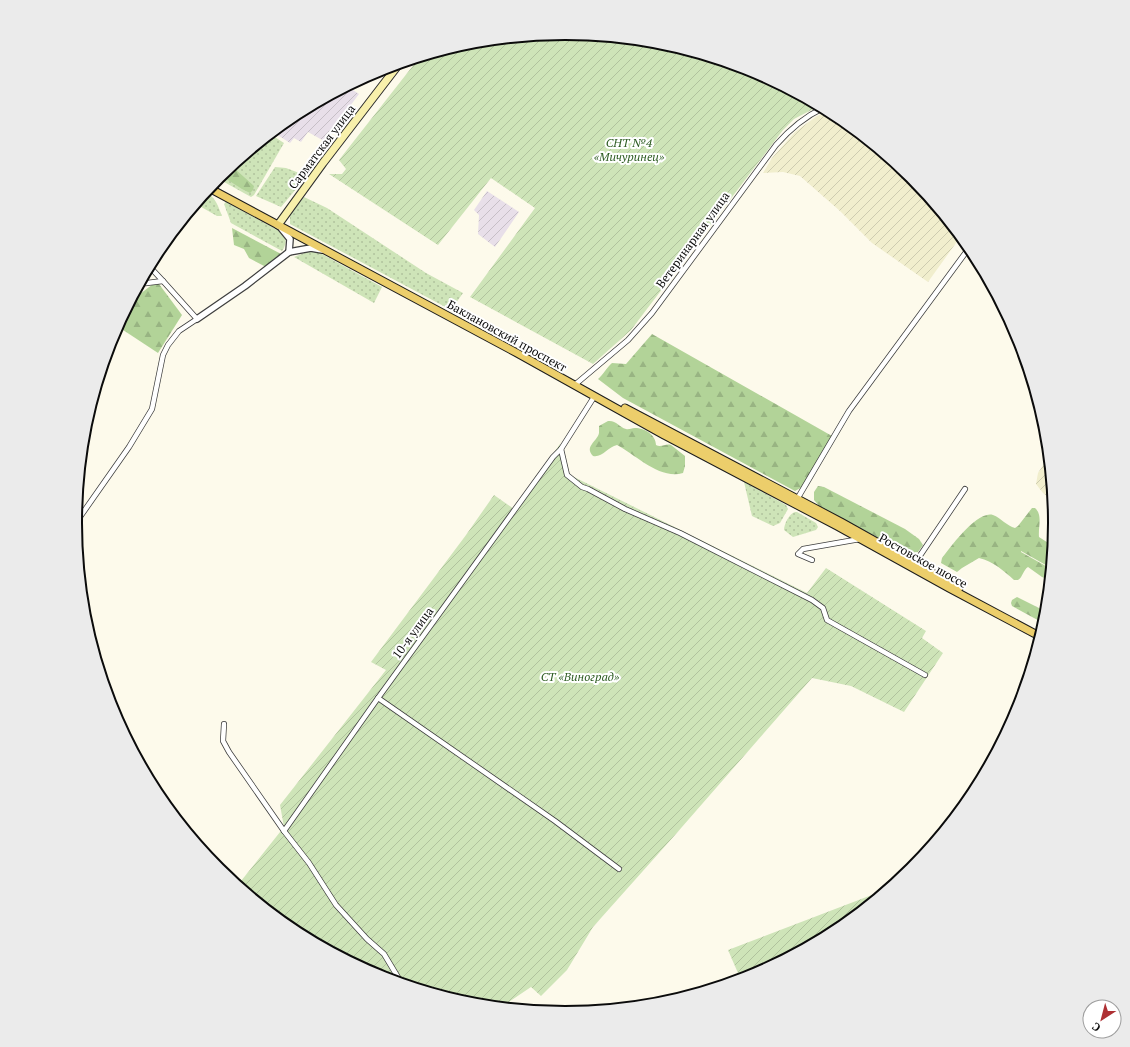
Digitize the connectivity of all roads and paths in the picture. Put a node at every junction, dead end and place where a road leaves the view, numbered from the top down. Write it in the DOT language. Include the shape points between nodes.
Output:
graph roads {
  1 [pos="392,72"];
  2 [pos="817,111"];
  3 [pos="217,188"];
  4 [pos="215,191"];
  5 [pos="279,224"];
  6 [pos="298,234"];
  7 [pos="324,250"];
  8 [pos="289,252"];
  9 [pos="965,253"];
  10 [pos="153,271"];
  11 [pos="163,281"];
  12 [pos="145,283"];
  13 [pos="197,319"];
  14 [pos="575,384"];
  15 [pos="594,397"];
  16 [pos="561,449"];
  17 [pos="965,489"];
  18 [pos="796,502"];
  19 [pos="82,514"];
  20 [pos="860,539"];
  21 [pos="812,560"];
  22 [pos="914,563"];
  23 [pos="1037,629"];
  24 [pos="1035,634"];
  25 [pos="925,675"];
  26 [pos="378,698"];
  27 [pos="224,724"];
  28 [pos="284,831"];
  29 [pos="619,869"];
  30 [pos="397,976"];
  1 -- 5 [label="main road, Сарматская улица" via="322,163"];
  2 -- 14 [label="street, Ветеринарная улица" via="788,131 776,145 652,313 628,340"];
  3 -- 5 [label="main road, Баклановский проспект"];
  4 -- 5 [label="main road, Баклановский проспект"];
  5 -- 6 [label="main road, Баклановский проспект"];
  5 -- 8 [label="street" via="290,240"];
  6 -- 7 [label="main road, Баклановский проспект"];
  6 -- 8 [label="street"];
  6 -- 14 [label="main road, Баклановский проспект" via="522,351"];
  7 -- 8 [label="street" via="311,248"];
  7 -- 14 [label="main road, Баклановский проспект"];
  8 -- 13 [label="street"];
  9 -- 18 [label="street" via="849,412"];
  10 -- 11 [label="street"];
  11 -- 12 [label="street"];
  11 -- 13 [label="street"];
  13 -- 19 [label="street" via="179,331 168,345 152,409"];
  14 -- 15 [label="main road, Баклановский проспект"];
  14 -- 18 [label="main road, Баклановский проспект"];
  15 -- 16 [label="street, 10-я улица"];
  15 -- 18 [label="main road, Баклановский проспект"];
  16 -- 25 [label="street" via="567,475 582,487 812,600 823,608 827,620"];
  16 -- 26 [label="street, 10-я улица"];
  17 -- 22 [label="street"];
  18 -- 20 [label="main road, Ростовское шоссе"];
  18 -- 22 [label="main road, Ростовское шоссе" via="841,522"];
  20 -- 21 [label="street" via="803,549 798,554"];
  20 -- 24 [label="main road, Ростовское шоссе"];
  22 -- 23 [label="main road, Ростовское шоссе"];
  26 -- 28 [label="street, 10-я улица"];
  26 -- 29 [label="street"];
  27 -- 28 [label="street" via="225,746"];
  28 -- 30 [label="street" via="309,863 336,905 384,954"];
}
